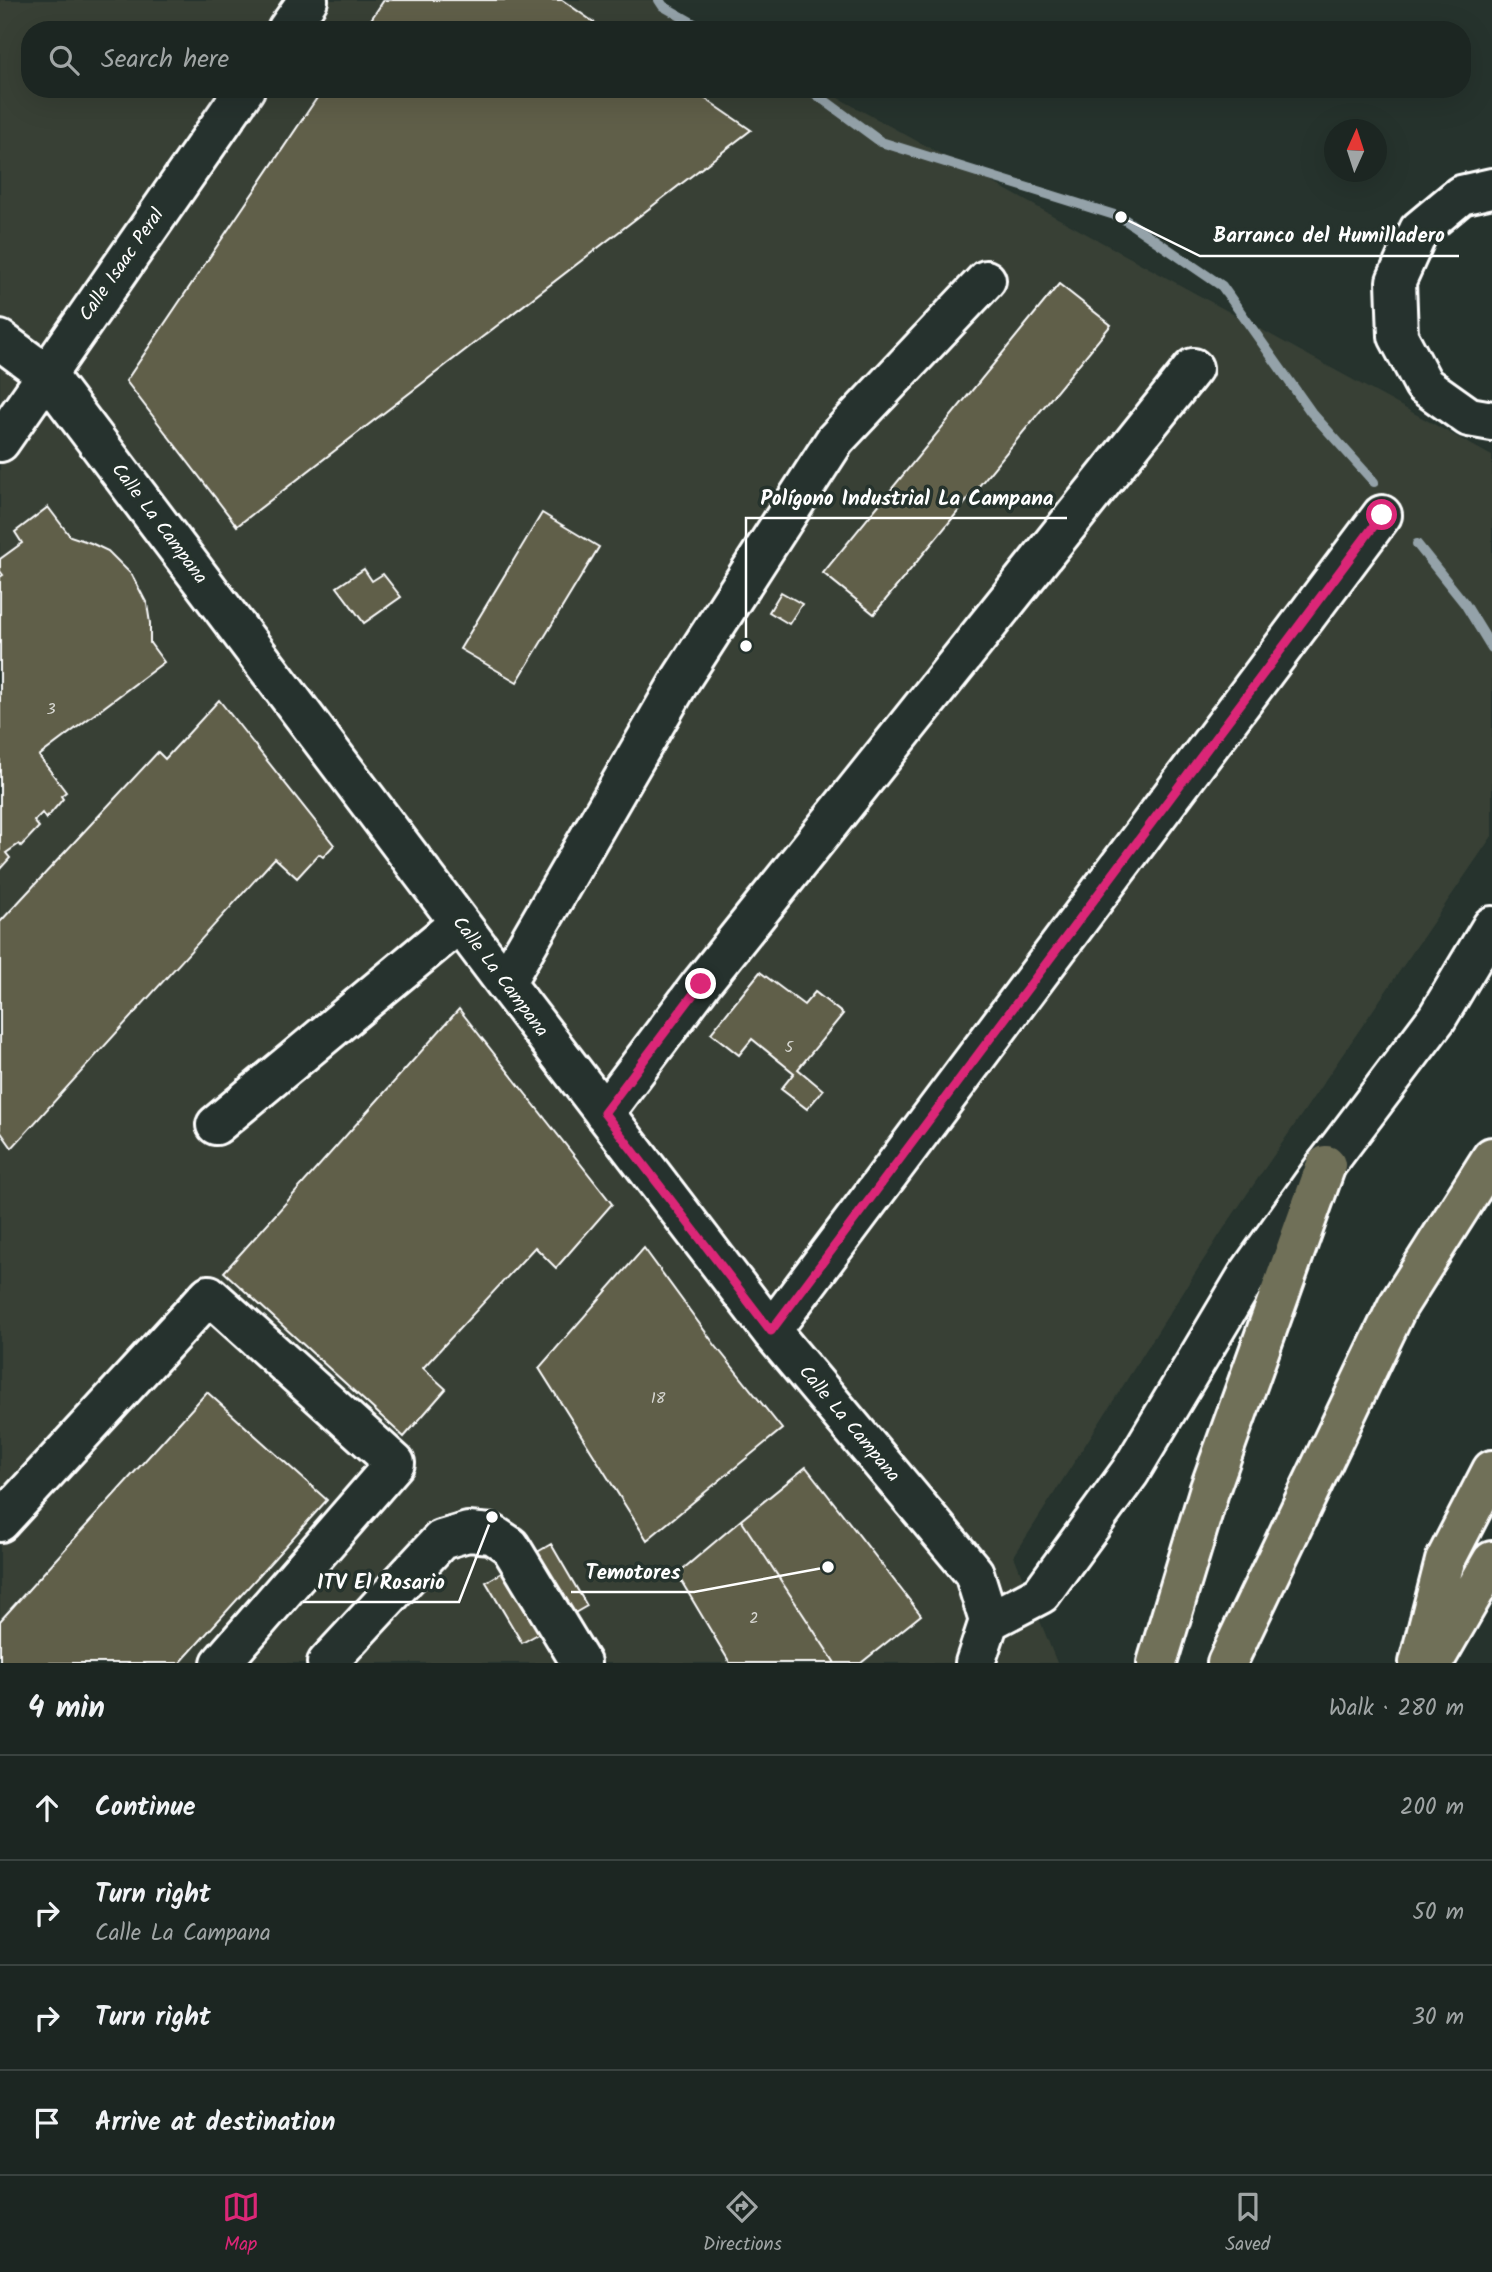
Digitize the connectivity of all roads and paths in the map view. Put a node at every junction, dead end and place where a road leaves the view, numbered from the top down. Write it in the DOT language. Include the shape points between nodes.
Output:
graph roads {
  1 [pos="308,0"];
  2 [pos="293,21"];
  3 [pos="239,98"];
  4 [pos="1492,188"];
  5 [pos="986,280"];
  6 [pos="0,340"];
  7 [pos="1193,368"];
  8 [pos="46,374"];
  9 [pos="1492,421"];
  10 [pos="0,442"];
  11 [pos="1382,515"];
  12 [pos="459,923"];
  13 [pos="1492,926"];
  14 [pos="1492,977"];
  15 [pos="505,983"];
  16 [pos="1437,1018"];
  17 [pos="604,1113"];
  18 [pos="216,1125"];
  19 [pos="1492,1157"];
  20 [pos="1326,1164"];
  21 [pos="771,1331"];
  22 [pos="1492,1470"];
  23 [pos="0,1522"];
  24 [pos="1492,1561"];
  25 [pos="989,1621"];
  26 [pos="220,1663"];
  27 [pos="327,1663"];
  28 [pos="581,1663"];
  29 [pos="975,1663"];
  30 [pos="1157,1663"];
  31 [pos="1227,1663"];
  32 [pos="1419,1663"];
  33 [pos="1433,1663"];
  1 -- 2 [label="street"];
  3 -- 8 [label="street, Calle Isaac Peral"];
  4 -- 9 [label="street" via="1461,195 1419,230 1396,281 1398,337 1424,385 1469,417"];
  5 -- 15 [label="street" via="835,440 681,679"];
  6 -- 8 [label="street, Calle La Campana"];
  7 -- 17 [label="street" via="701,984"];
  8 -- 10 [label="street, Calle Isaac Peral"];
  8 -- 12 [label="street, Calle La Campana"];
  11 -- 21 [label="street"];
  12 -- 15 [label="street, Calle La Campana"];
  12 -- 18 [label="street"];
  13 -- 16 [label="street"];
  14 -- 16 [label="street"];
  15 -- 17 [label="street, Calle La Campana"];
  16 -- 20 [label="street"];
  17 -- 21 [label="street, Calle La Campana"];
  19 -- 31 [label="highway" via="1397,1307"];
  20 -- 25 [label="street" via="1247,1276 1130,1472 1041,1594"];
  20 -- 30 [label="highway" via="1209,1491"];
  21 -- 25 [label="street, Calle La Campana" via="974,1573"];
  22 -- 32 [label="highway" via="1445,1561"];
  23 -- 26 [label="street" via="209,1295 395,1463"];
  24 -- 33 [label="highway"];
  25 -- 29 [label="street"];
  27 -- 28 [label="street" via="441,1540 468,1532 492,1534 510,1546"];
}
